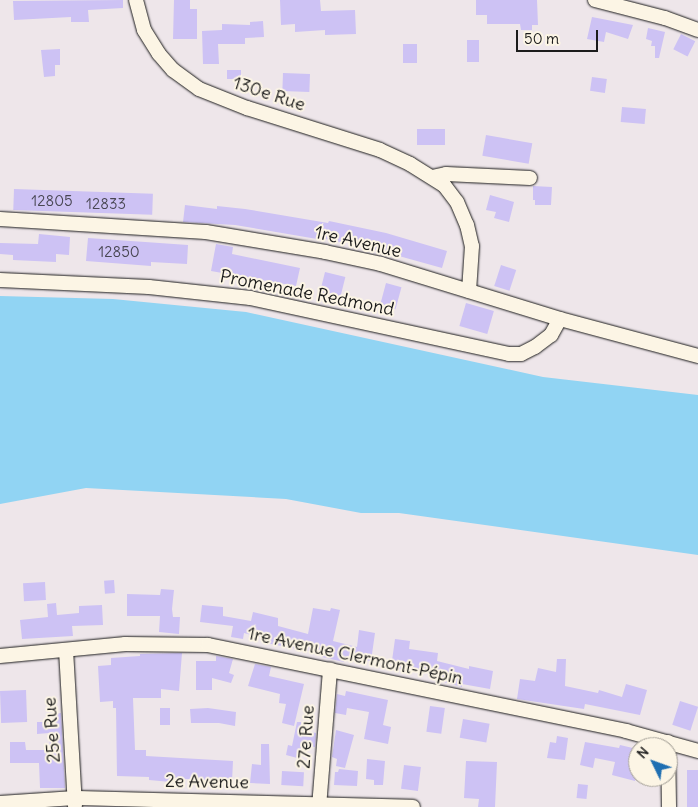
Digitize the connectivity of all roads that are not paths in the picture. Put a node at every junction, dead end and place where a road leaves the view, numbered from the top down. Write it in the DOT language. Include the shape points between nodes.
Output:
graph roads {
  1 [pos="136,0"];
  2 [pos="595,0"];
  3 [pos="698,30"];
  4 [pos="432,177"];
  5 [pos="530,178"];
  6 [pos="0,219"];
  7 [pos="0,280"];
  8 [pos="469,290"];
  9 [pos="560,319"];
  10 [pos="698,356"];
  11 [pos="66,650"];
  12 [pos="0,656"];
  13 [pos="330,669"];
  14 [pos="645,737"];
  15 [pos="678,745"];
  16 [pos="698,751"];
  17 [pos="669,787"];
  18 [pos="75,802"];
  19 [pos="0,804"];
  20 [pos="319,806"];
  21 [pos="412,807"];
  22 [pos="669,807"];
  1 -- 4 [label="street, 130e Rue" via="144,30 159,54 173,70 199,89 247,108 380,150"];
  2 -- 3 [label="street"];
  4 -- 5 [label="street" via="446,174"];
  4 -- 8 [label="street, 130e Rue" via="444,185 457,202 467,225 472,246"];
  6 -- 8 [label="street, 1re Avenue" via="206,232 381,264"];
  7 -- 9 [label="street, Promenade Redmond" via="149,287 250,298 509,354 521,354 535,347 551,335"];
  8 -- 9 [label="street, 1re Avenue"];
  9 -- 10 [label="street, 1re Avenue"];
  11 -- 12 [label="street, 1re Avenue Clermont-Pépin"];
  11 -- 13 [label="street, 1re Avenue Clermont-Pépin" via="125,644 190,644 229,648"];
  11 -- 18 [label="street, 25e Rue"];
  13 -- 14 [label="street, 1re Avenue Clermont-Pépin"];
  13 -- 20 [label="street, 27e Rue"];
  15 -- 16 [label="street, 1re Avenue Clermont-Pépin"];
  17 -- 22 [label="street"];
  18 -- 19 [label="street, 2e Avenue"];
  18 -- 20 [label="street, 2e Avenue"];
  20 -- 21 [label="street, 2e Avenue"];
}
